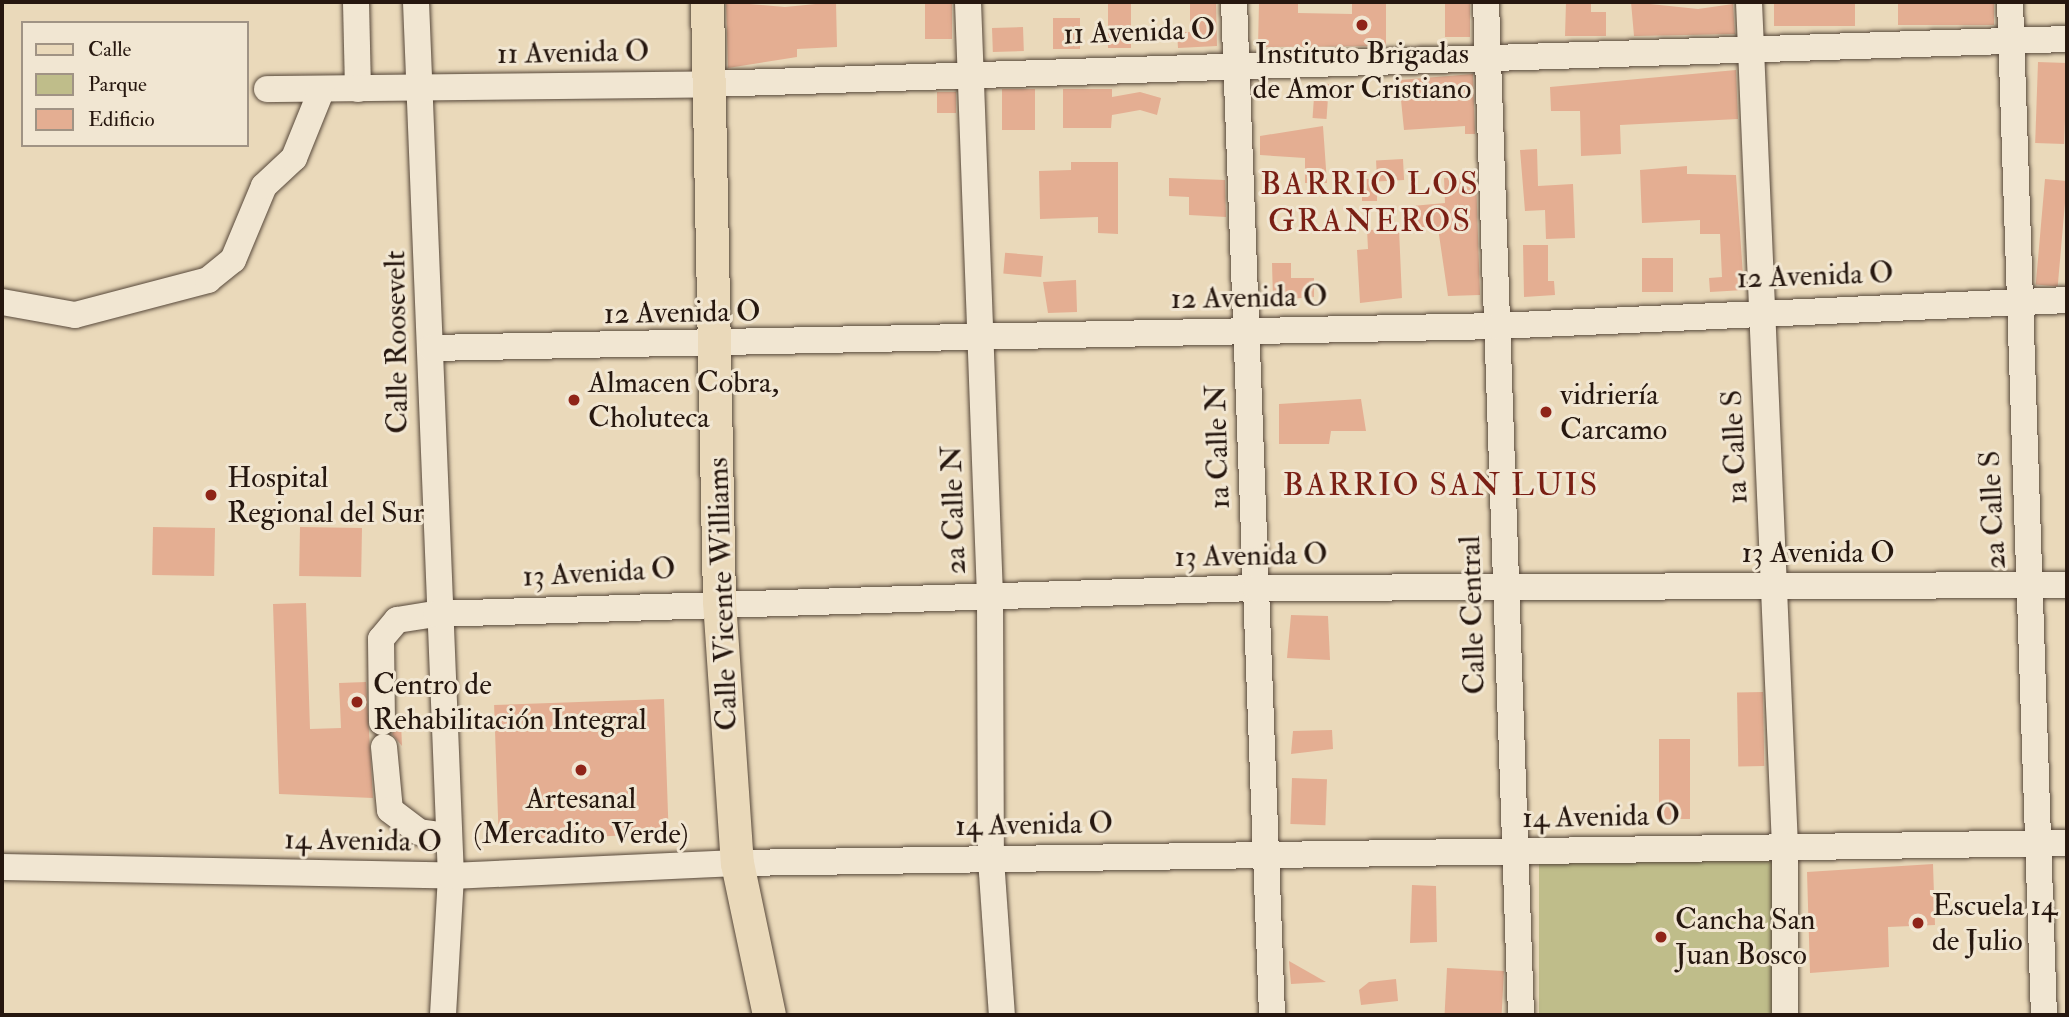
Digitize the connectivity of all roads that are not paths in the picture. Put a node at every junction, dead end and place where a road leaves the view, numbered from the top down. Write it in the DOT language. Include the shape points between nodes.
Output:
graph roads {
  1 [pos="356,2"];
  2 [pos="416,2"];
  3 [pos="707,2"];
  4 [pos="968,2"];
  5 [pos="1234,2"];
  6 [pos="1486,2"];
  7 [pos="1749,2"];
  8 [pos="2010,2"];
  9 [pos="2067,39"];
  10 [pos="2011,41"];
  11 [pos="1750,49"];
  12 [pos="1488,58"];
  13 [pos="1237,62"];
  14 [pos="972,71"];
  15 [pos="710,84"];
  16 [pos="267,89"];
  17 [pos="322,89"];
  18 [pos="358,89"];
  19 [pos="423,91"];
  20 [pos="2067,300"];
  21 [pos="2016,301"];
  22 [pos="2,302"];
  23 [pos="1760,311"];
  24 [pos="1497,326"];
  25 [pos="1247,331"];
  26 [pos="982,337"];
  27 [pos="715,347"];
  28 [pos="431,348"];
  29 [pos="2067,585"];
  30 [pos="1775,586"];
  31 [pos="1506,587"];
  32 [pos="2029,587"];
  33 [pos="1256,589"];
  34 [pos="990,596"];
  35 [pos="719,601"];
  36 [pos="436,614"];
  37 [pos="449,836"];
  38 [pos="2036,842"];
  39 [pos="2067,842"];
  40 [pos="1785,846"];
  41 [pos="1514,852"];
  42 [pos="1265,853"];
  43 [pos="991,859"];
  44 [pos="737,863"];
  45 [pos="2,867"];
  46 [pos="450,876"];
  47 [pos="443,1015"];
  48 [pos="769,1015"];
  49 [pos="1002,1015"];
  50 [pos="1272,1015"];
  51 [pos="1521,1015"];
  52 [pos="1785,1015"];
  53 [pos="2044,1015"];
  1 -- 18 [label="street"];
  2 -- 19 [label="street, Calle Roosevelt"];
  3 -- 15 [label="main road, Calle Vicente Williams"];
  4 -- 14 [label="street, 2a Calle N"];
  5 -- 13 [label="street, 1a Calle N"];
  6 -- 12 [label="street, Calle Central"];
  7 -- 11 [label="street, 1a Calle S"];
  8 -- 10 [label="street, 2a Calle S"];
  9 -- 10 [label="street, 11 Avenida O"];
  10 -- 11 [label="street, 11 Avenida O"];
  10 -- 21 [label="street, 2a Calle S"];
  11 -- 12 [label="street, 11 Avenida O"];
  11 -- 23 [label="street, 1a Calle S"];
  12 -- 13 [label="street, 11 Avenida O"];
  12 -- 24 [label="street, Calle Central"];
  13 -- 14 [label="street, 11 Avenida O"];
  13 -- 25 [label="street, 1a Calle N"];
  14 -- 15 [label="street, 11 Avenida O"];
  14 -- 26 [label="street, 2a Calle N"];
  15 -- 19 [label="street, 11 Avenida O"];
  15 -- 27 [label="main road, Calle Vicente Williams"];
  16 -- 17 [label="street, 11 Avenida O"];
  17 -- 18 [label="street, 11 Avenida O"];
  17 -- 22 [label="street" via="294,158 264,186 233,260 208,279 75,315"];
  18 -- 19 [label="street, 11 Avenida O"];
  19 -- 28 [label="street, Calle Roosevelt"];
  20 -- 21 [label="street, 12 Avenida O"];
  21 -- 23 [label="street, 12 Avenida O"];
  21 -- 32 [label="street, 2a Calle S"];
  23 -- 24 [label="street, 12 Avenida O"];
  23 -- 30 [label="street, 1a Calle S"];
  24 -- 25 [label="street, 12 Avenida O"];
  24 -- 31 [label="street, Calle Central"];
  25 -- 26 [label="street, 12 Avenida O"];
  25 -- 33 [label="street, 1a Calle N"];
  26 -- 27 [label="street, 12 Avenida O"];
  26 -- 34 [label="street, 2a Calle N"];
  27 -- 28 [label="street, 12 Avenida O"];
  27 -- 35 [label="main road, Calle Vicente Williams"];
  28 -- 36 [label="street, Calle Roosevelt"];
  29 -- 32 [label="street, 13 Avenida O"];
  30 -- 31 [label="street, 13 Avenida O"];
  30 -- 32 [label="street, 13 Avenida O"];
  30 -- 40 [label="street, 1a Calle S"];
  31 -- 33 [label="street, 13 Avenida O"];
  31 -- 41 [label="street, Calle Central"];
  32 -- 38 [label="street, 2a Calle S"];
  33 -- 34 [label="street, 13 Avenida O"];
  33 -- 42 [label="street, 1a Calle N"];
  34 -- 35 [label="street, 13 Avenida O"];
  34 -- 43 [label="street, 2a Calle N"];
  35 -- 36 [label="street, 13 Avenida O"];
  35 -- 44 [label="main road, Calle Vicente Williams"];
  36 -- 37 [label="street, Calle Roosevelt"];
  36 -- 37 [label="street, 13 Avenida O" via="397,621 381,639 383,735 390,810 419,832"];
  37 -- 46 [label="street, Calle Roosevelt"];
  38 -- 39 [label="street, 14 Avenida O"];
  38 -- 40 [label="street, 14 Avenida O"];
  38 -- 53 [label="street, 2a Calle S"];
  40 -- 41 [label="street, 14 Avenida O"];
  40 -- 52 [label="street, 1a Calle S"];
  41 -- 42 [label="street, 14 Avenida O"];
  41 -- 51 [label="street, Calle Central"];
  42 -- 43 [label="street, 14 Avenida O"];
  42 -- 50 [label="street, 1a Calle N"];
  43 -- 44 [label="street, 14 Avenida O"];
  43 -- 49 [label="street, 2a Calle N"];
  44 -- 46 [label="street, 14 Avenida O"];
  44 -- 48 [label="main road, Calle Vicente Williams"];
  45 -- 46 [label="street, 14 Avenida O"];
  46 -- 47 [label="street, Calle Roosevelt"];
}
